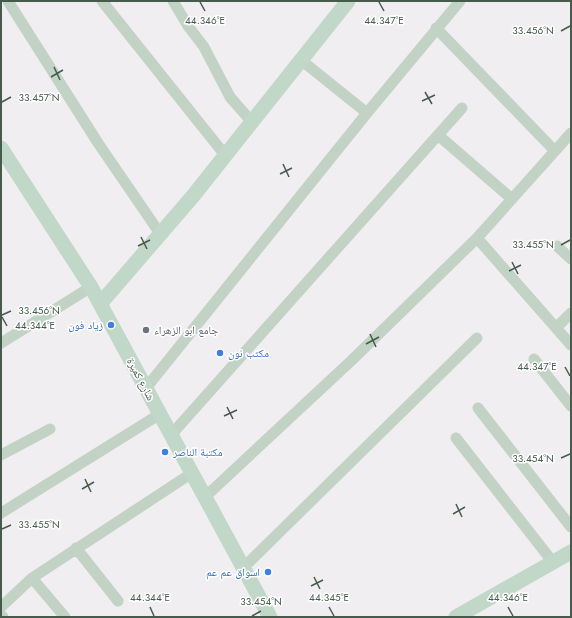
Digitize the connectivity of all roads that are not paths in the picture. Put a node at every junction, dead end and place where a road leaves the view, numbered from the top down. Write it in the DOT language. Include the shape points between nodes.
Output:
graph roads {
  1 [pos="8,1"];
  2 [pos="102,1"];
  3 [pos="173,1"];
  4 [pos="348,1"];
  5 [pos="460,1"];
  6 [pos="436,28"];
  7 [pos="301,60"];
  8 [pos="462,108"];
  9 [pos="367,113"];
  10 [pos="252,122"];
  11 [pos="571,133"];
  12 [pos="438,135"];
  13 [pos="1,148"];
  14 [pos="554,150"];
  15 [pos="225,155"];
  16 [pos="512,199"];
  17 [pos="161,235"];
  18 [pos="477,238"];
  19 [pos="557,246"];
  20 [pos="571,259"];
  21 [pos="91,288"];
  22 [pos="100,304"];
  23 [pos="571,313"];
  24 [pos="556,328"];
  25 [pos="477,338"];
  26 [pos="2,340"];
  27 [pos="571,345"];
  28 [pos="534,359"];
  29 [pos="146,388"];
  30 [pos="571,406"];
  31 [pos="478,408"];
  32 [pos="160,414"];
  33 [pos="50,429"];
  34 [pos="171,436"];
  35 [pos="456,438"];
  36 [pos="1,456"];
  37 [pos="192,473"];
  38 [pos="205,497"];
  39 [pos="1,514"];
  40 [pos="571,526"];
  41 [pos="76,548"];
  42 [pos="571,552"];
  43 [pos="552,561"];
  44 [pos="243,568"];
  45 [pos="32,578"];
  46 [pos="118,601"];
  47 [pos="1,607"];
  48 [pos="65,617"];
  49 [pos="270,617"];
  50 [pos="456,617"];
  1 -- 17 [label="street" via="98,143"];
  2 -- 15 [label="street"];
  3 -- 10 [label="street" via="204,47 230,97"];
  4 -- 7 [label="street"];
  5 -- 6 [label="street"];
  6 -- 9 [label="street"];
  6 -- 14 [label="street"];
  7 -- 9 [label="street"];
  7 -- 10 [label="street"];
  8 -- 12 [label="street"];
  9 -- 29 [label="street"];
  10 -- 15 [label="street"];
  11 -- 14 [label="street"];
  12 -- 16 [label="street"];
  12 -- 34 [label="street"];
  13 -- 21 [label="street, شارع كميرة"];
  14 -- 16 [label="street"];
  15 -- 17 [label="street"];
  16 -- 18 [label="street"];
  17 -- 22 [label="street"];
  18 -- 24 [label="street"];
  18 -- 38 [label="street" via="351,361"];
  19 -- 20 [label="street"];
  21 -- 22 [label="street, شارع كميرة"];
  21 -- 26 [label="street"];
  22 -- 29 [label="street, شارع كميرة"];
  23 -- 24 [label="street"];
  24 -- 27 [label="street"];
  25 -- 44 [label="street"];
  28 -- 30 [label="street"];
  29 -- 32 [label="street, شارع كميرة"];
  31 -- 40 [label="street"];
  32 -- 34 [label="street, شارع كميرة"];
  32 -- 39 [label="street"];
  33 -- 36 [label="street"];
  34 -- 37 [label="street, شارع كميرة"];
  35 -- 43 [label="street"];
  37 -- 38 [label="street, شارع كميرة"];
  37 -- 41 [label="street"];
  38 -- 44 [label="street, شارع كميرة"];
  41 -- 45 [label="street"];
  41 -- 46 [label="street"];
  42 -- 43 [label="street"];
  43 -- 50 [label="street"];
  44 -- 49 [label="street, شارع كميرة"];
  45 -- 47 [label="street"];
  45 -- 48 [label="street"];
}
